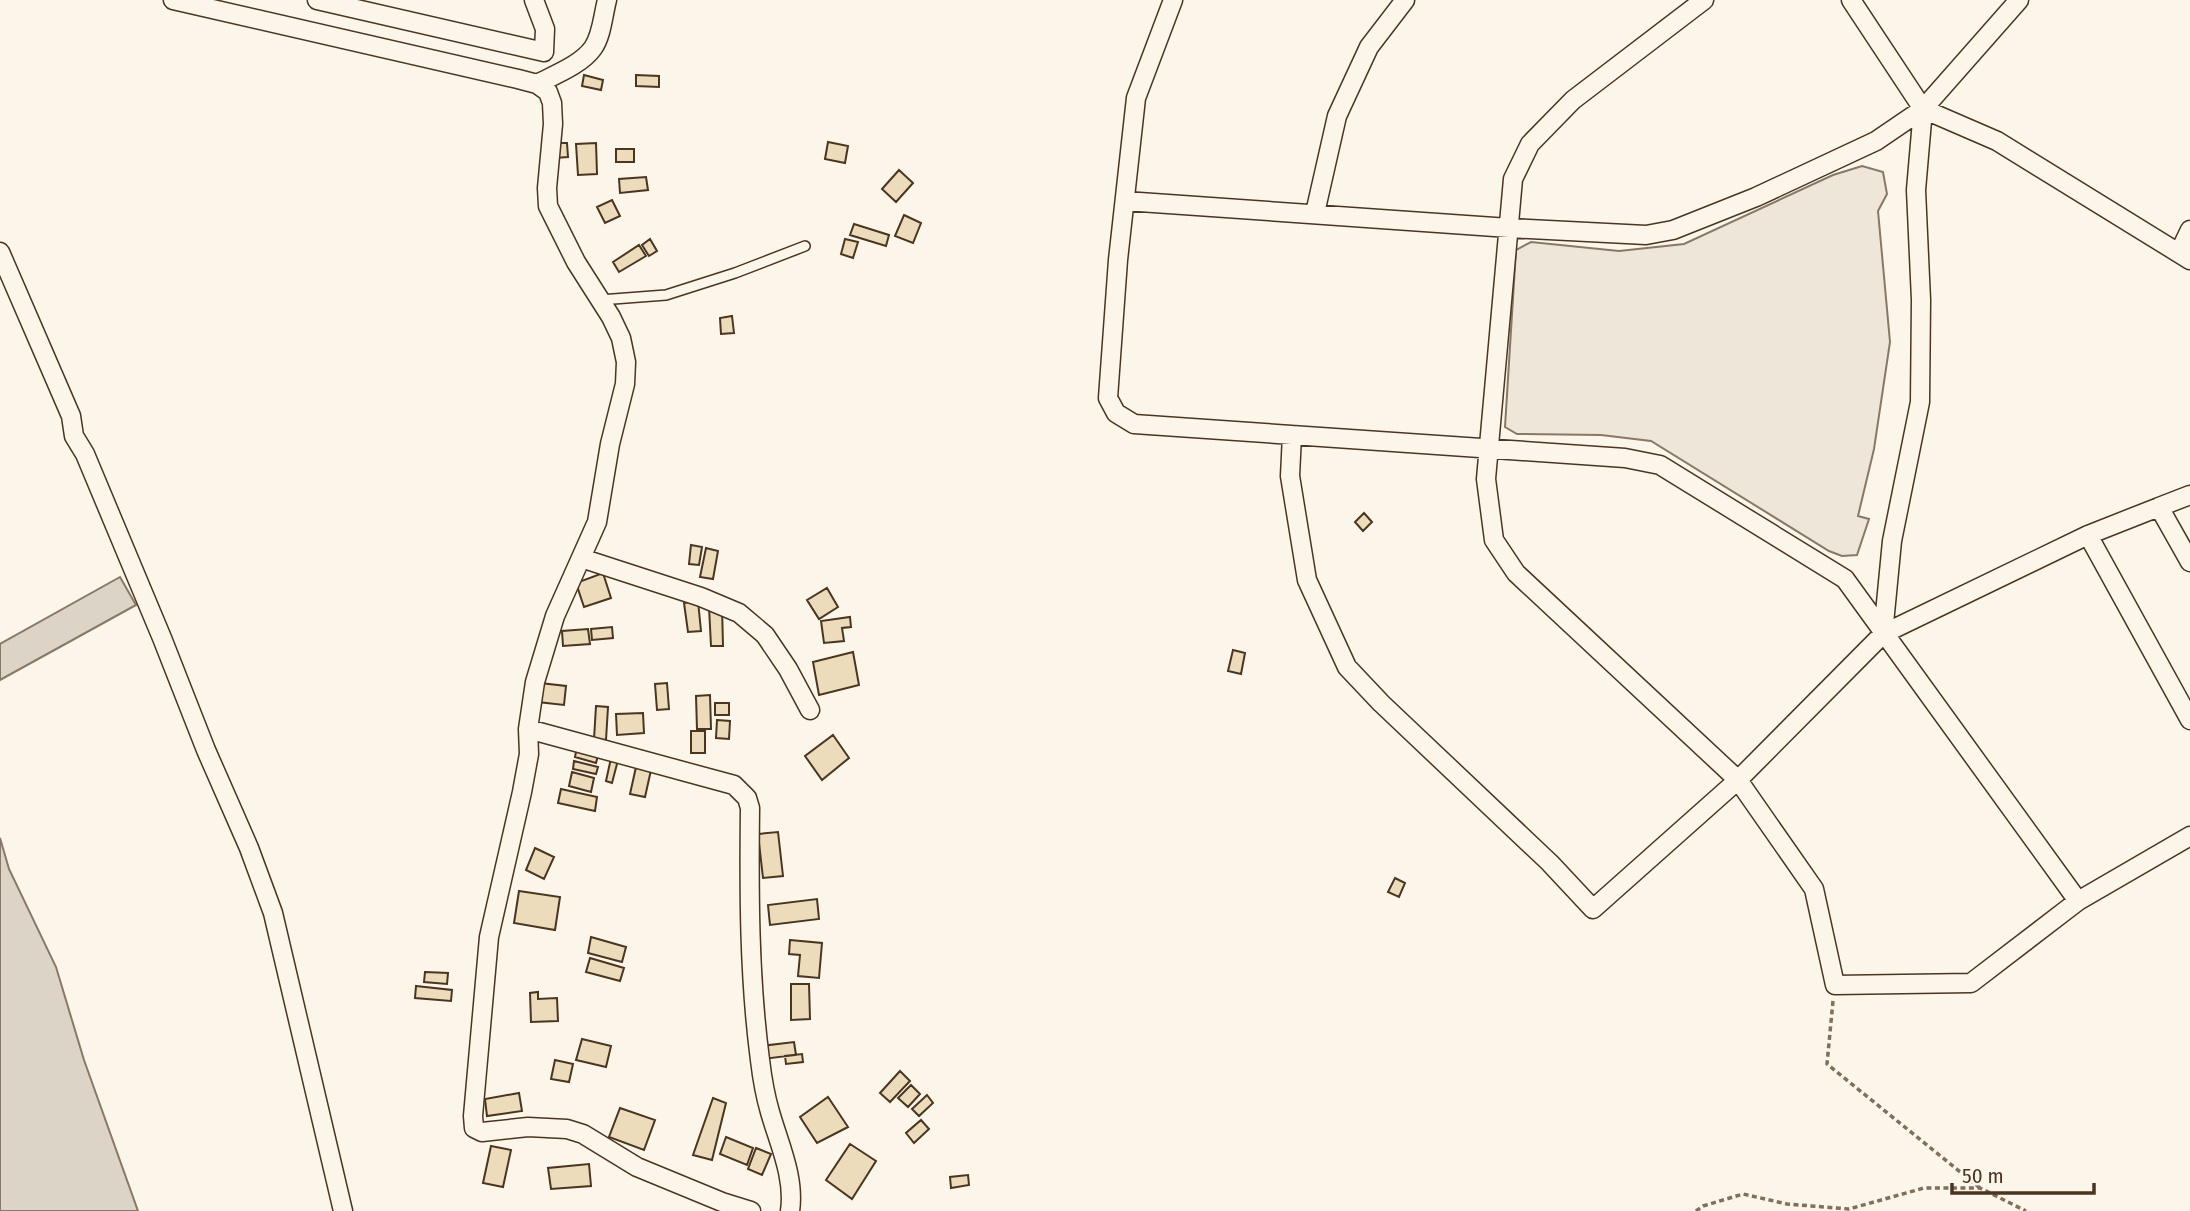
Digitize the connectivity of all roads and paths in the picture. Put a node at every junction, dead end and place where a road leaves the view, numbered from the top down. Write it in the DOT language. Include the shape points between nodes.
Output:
graph roads {
  1 [pos="173,0"];
  2 [pos="317,0"];
  3 [pos="534,0"];
  4 [pos="607,0"];
  5 [pos="1173,0"];
  6 [pos="1405,0"];
  7 [pos="1704,0"];
  8 [pos="1851,0"];
  9 [pos="2019,0"];
  10 [pos="537,85"];
  11 [pos="1923,109"];
  12 [pos="1125,201"];
  13 [pos="1315,213"];
  14 [pos="1509,228"];
  15 [pos="2190,230"];
  16 [pos="805,246"];
  17 [pos="0,252"];
  18 [pos="2185,256"];
  19 [pos="600,300"];
  20 [pos="1292,435"];
  21 [pos="1488,449"];
  22 [pos="2190,495"];
  23 [pos="2159,507"];
  24 [pos="2088,535"];
  25 [pos="581,558"];
  26 [pos="2190,562"];
  27 [pos="1883,634"];
  28 [pos="810,710"];
  29 [pos="2190,720"];
  30 [pos="528,729"];
  31 [pos="1738,779"];
  32 [pos="2190,836"];
  33 [pos="2078,901"];
  34 [pos="1835,985"];
  35 [pos="1980,1188"];
  36 [pos="1847,1210"];
  37 [pos="343,1211"];
  38 [pos="751,1211"];
  39 [pos="790,1211"];
  40 [pos="1696,1211"];
  41 [pos="2026,1211"];
  1 -- 10 [label="street"];
  2 -- 3 [label="street" via="544,52 545,29"];
  4 -- 10 [label="street" via="593,48"];
  5 -- 12 [label="street" via="1136,98"];
  6 -- 13 [label="street" via="1368,47 1337,116"];
  7 -- 14 [label="street" via="1573,100 1530,144 1513,179"];
  8 -- 11 [label="street"];
  9 -- 11 [label="street"];
  10 -- 19 [label="street" via="548,92 552,103 548,206"];
  11 -- 14 [label="street" via="1876,141 1673,230 1646,234"];
  11 -- 18 [label="street" via="1997,141"];
  11 -- 27 [label="street" via="1916,190 1920,402 1892,541"];
  12 -- 13 [label="street"];
  12 -- 20 [label="street" via="1108,398 1116,413 1134,424"];
  13 -- 14 [label="street"];
  14 -- 21 [label="street"];
  15 -- 18 [label="street"];
  16 -- 19 [label="lane" via="666,295"];
  17 -- 37 [label="street" via="273,914"];
  19 -- 25 [label="street" via="621,338 625,384 597,522"];
  20 -- 21 [label="street"];
  20 -- 31 [label="street" via="1290,476 1307,580 1347,667 1594,909"];
  21 -- 27 [label="street" via="1625,458 1660,465 1845,579"];
  21 -- 31 [label="street" via="1486,479 1494,540 1516,573"];
  22 -- 23 [label="street"];
  23 -- 24 [label="street"];
  23 -- 26 [label="street"];
  24 -- 27 [label="street"];
  24 -- 29 [label="street"];
  25 -- 28 [label="street" via="739,613 765,635"];
  25 -- 30 [label="street" via="555,616 534,682"];
  27 -- 31 [label="street"];
  27 -- 33 [label="street"];
  30 -- 38 [label="street" via="522,792 489,937 474,1128 482,1132 567,1129 636,1167"];
  30 -- 39 [label="street" via="734,785 747,798 750,941 760,1059 769,1110 790,1178"];
  31 -- 34 [label="street" via="1814,889"];
  32 -- 33 [label="street"];
  33 -- 34 [label="street" via="1971,983"];
  34 -- 35 [label="path" via="1827,1064"];
  35 -- 36 [label="path" via="1924,1188"];
  35 -- 41 [label="path"];
  36 -- 40 [label="path" via="1743,1194"];
}
